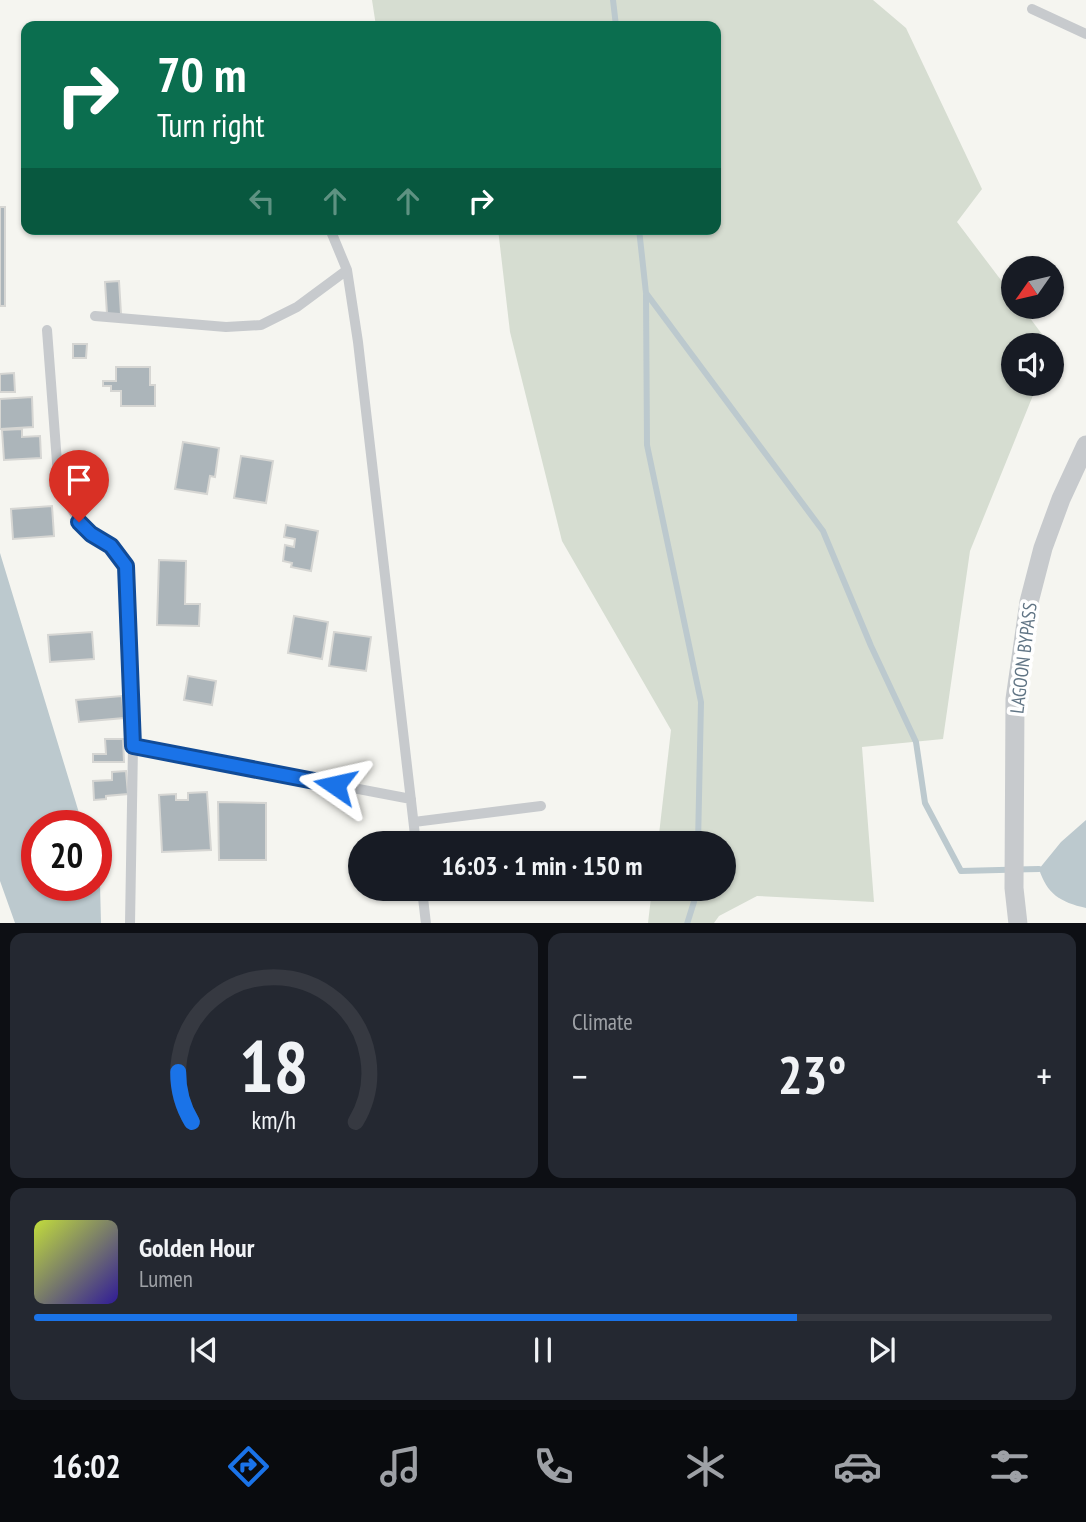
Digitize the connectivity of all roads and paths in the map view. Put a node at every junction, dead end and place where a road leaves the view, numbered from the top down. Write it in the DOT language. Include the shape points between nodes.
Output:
graph roads {
  1 [pos="1032,9"];
  2 [pos="1086,34"];
  3 [pos="332,235"];
  4 [pos="347,270"];
  5 [pos="95,316"];
  6 [pos="47,330"];
  7 [pos="1086,444"];
  8 [pos="133,746"];
  9 [pos="411,799"];
  10 [pos="541,806"];
  11 [pos="414,822"];
  12 [pos="415,831"];
  13 [pos="423,901"];
  14 [pos="130,923"];
  15 [pos="426,923"];
  16 [pos="1018,923"];
  1 -- 2 [label="lane"];
  3 -- 4 [label="lane"];
  4 -- 5 [label="lane" via="297,307 261,325 226,327"];
  4 -- 9 [label="lane"];
  6 -- 8 [label="lane" via="59,489 79,522 111,546 126,566"];
  7 -- 16 [label="street, LAGOON BYPASS" via="1042,548 1015,699 1014,888"];
  8 -- 9 [label="lane"];
  8 -- 14 [label="lane"];
  9 -- 11 [label="lane"];
  10 -- 11 [label="lane"];
  11 -- 12 [label="lane"];
  13 -- 15 [label="lane"];
}
